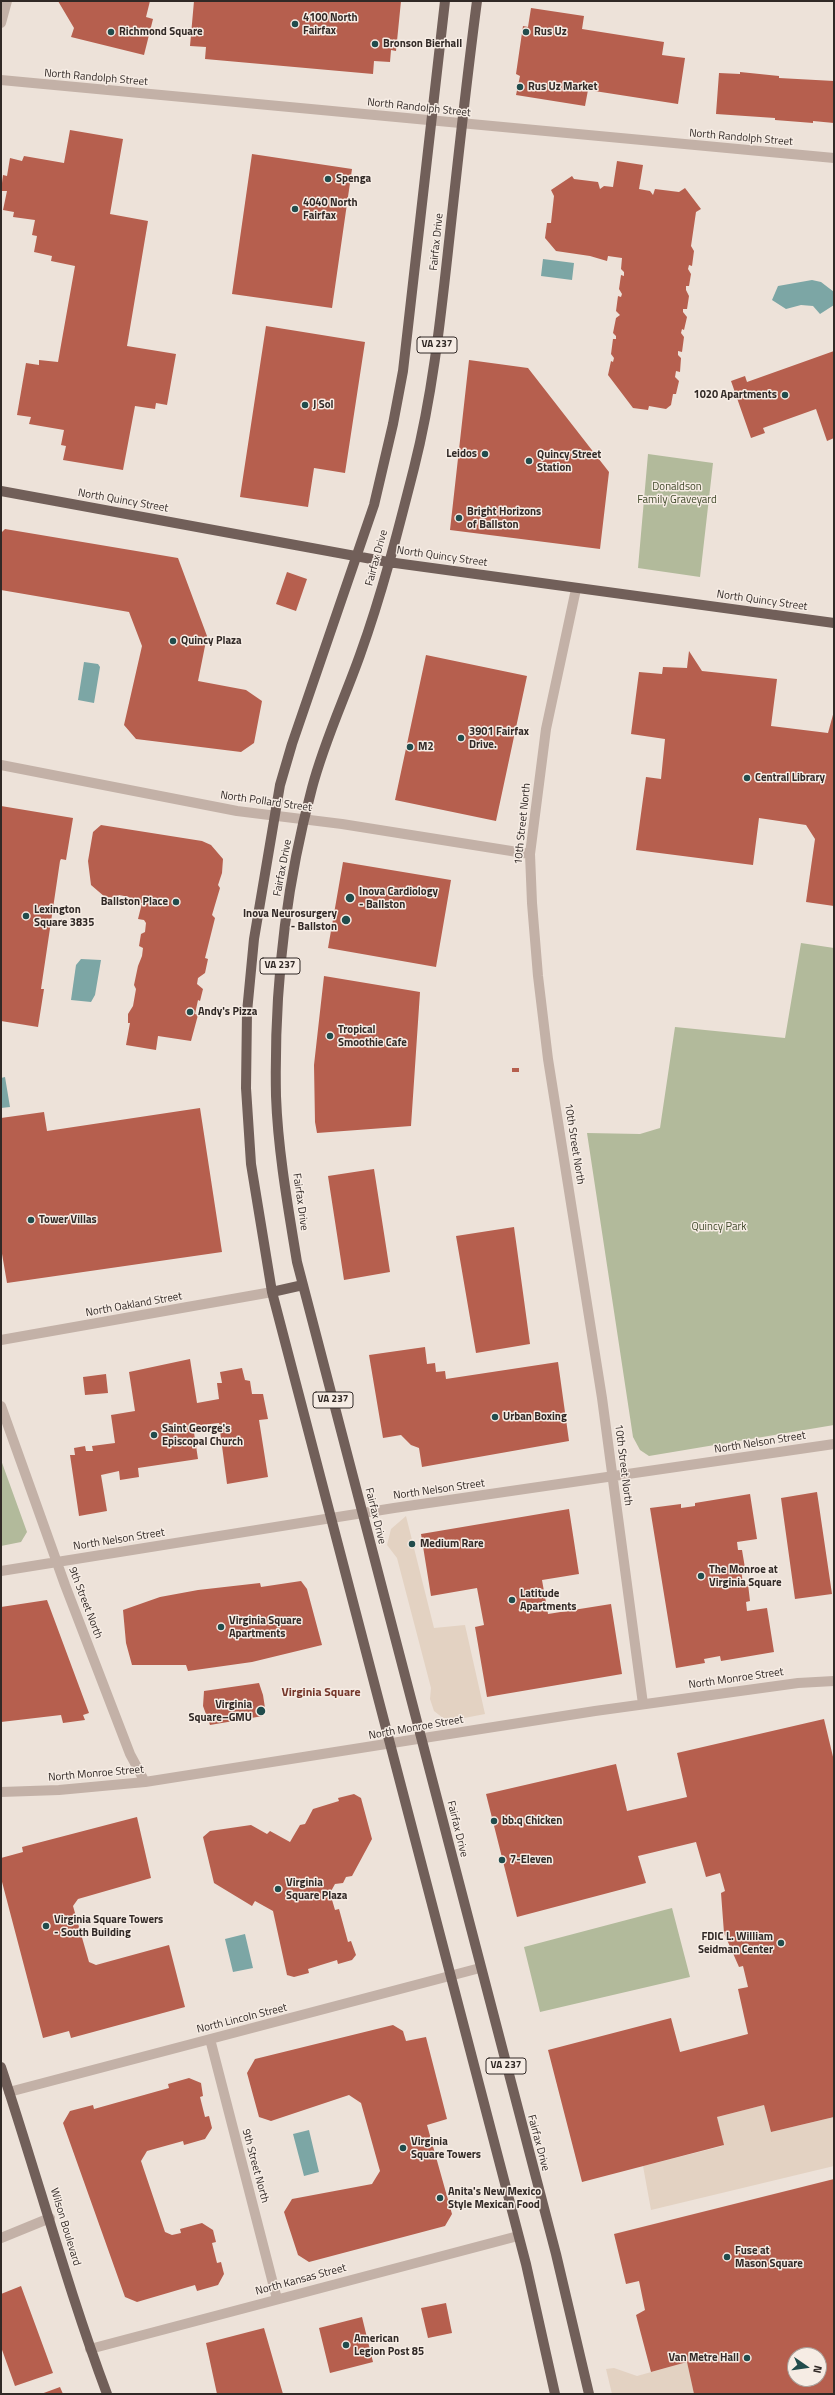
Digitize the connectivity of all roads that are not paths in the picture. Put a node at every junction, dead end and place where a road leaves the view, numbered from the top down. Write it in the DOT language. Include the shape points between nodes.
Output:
graph roads {
  1 [pos="7,1"];
  2 [pos="446,1"];
  3 [pos="477,1"];
  4 [pos="1,23"];
  5 [pos="1,80"];
  6 [pos="431,120"];
  7 [pos="462,124"];
  8 [pos="834,158"];
  9 [pos="1,491"];
  10 [pos="356,556"];
  11 [pos="388,562"];
  12 [pos="576,589"];
  13 [pos="834,623"];
  14 [pos="1,765"];
  15 [pos="274,817"];
  16 [pos="304,820"];
  17 [pos="530,854"];
  18 [pos="303,1286"];
  19 [pos="272,1292"];
  20 [pos="1,1340"];
  21 [pos="1,1406"];
  22 [pos="834,1444"];
  23 [pos="612,1478"];
  24 [pos="362,1515"];
  25 [pos="332,1520"];
  26 [pos="57,1562"];
  27 [pos="1,1571"];
  28 [pos="834,1681"];
  29 [pos="643,1704"];
  30 [pos="422,1739"];
  31 [pos="391,1744"];
  32 [pos="145,1782"];
  33 [pos="1,1792"];
  34 [pos="480,1968"];
  35 [pos="451,1977"];
  36 [pos="210,2039"];
  37 [pos="1,2067"];
  38 [pos="9,2092"];
  39 [pos="50,2218"];
  40 [pos="518,2236"];
  41 [pos="1,2238"];
  42 [pos="277,2299"];
  43 [pos="90,2349"];
  44 [pos="107,2394"];
  45 [pos="555,2394"];
  46 [pos="588,2394"];
  1 -- 4 [label="street"];
  2 -- 6 [label="main road, Fairfax Drive / VA 237"];
  3 -- 7 [label="main road, Fairfax Drive / VA 237"];
  5 -- 6 [label="street, North Randolph Street"];
  6 -- 7 [label="street, North Randolph Street"];
  6 -- 10 [label="main road, Fairfax Drive / VA 237" via="403,371 374,505"];
  7 -- 8 [label="street, North Randolph Street"];
  7 -- 11 [label="main road, Fairfax Drive / VA 237" via="432,382 414,466"];
  9 -- 10 [label="main road, North Quincy Street"];
  10 -- 11 [label="main road, North Quincy Street"];
  10 -- 15 [label="main road, Fairfax Drive / VA 237" via="292,744"];
  11 -- 12 [label="main road, North Quincy Street"];
  11 -- 16 [label="main road, Fairfax Drive / VA 237" via="376,610 323,750"];
  12 -- 13 [label="main road, North Quincy Street"];
  12 -- 17 [label="street, 10th Street North" via="546,729"];
  14 -- 15 [label="street, North Pollard Street"];
  15 -- 16 [label="street, North Pollard Street"];
  15 -- 19 [label="main road, Fairfax Drive / VA 237" via="254,939 246,1012 246,1088 251,1164"];
  16 -- 17 [label="street, North Pollard Street"];
  16 -- 18 [label="main road, Fairfax Drive / VA 237" via="281,947 276,1028 276,1098 281,1151 289,1217"];
  17 -- 23 [label="street, 10th Street North" via="538,976 546,1044 602,1398"];
  18 -- 19 [label="main road"];
  18 -- 24 [label="main road, Fairfax Drive / VA 237"];
  19 -- 20 [label="street, North Oakland Street"];
  19 -- 25 [label="main road, Fairfax Drive / VA 237"];
  21 -- 26 [label="street, 9th Street North"];
  22 -- 23 [label="street, North Nelson Street"];
  23 -- 24 [label="street, North Nelson Street"];
  23 -- 29 [label="street, 10th Street North"];
  24 -- 25 [label="street, North Nelson Street"];
  24 -- 30 [label="main road, Fairfax Drive / VA 237"];
  25 -- 26 [label="street, North Nelson Street"];
  25 -- 31 [label="main road, Fairfax Drive / VA 237"];
  26 -- 27 [label="street, North Nelson Street"];
  26 -- 32 [label="street, 9th Street North" via="127,1746"];
  28 -- 29 [label="street, North Monroe Street" via="798,1683"];
  29 -- 30 [label="street, North Monroe Street"];
  30 -- 31 [label="street, North Monroe Street"];
  30 -- 34 [label="main road, Fairfax Drive / VA 237"];
  31 -- 32 [label="street, North Monroe Street"];
  31 -- 35 [label="main road, Fairfax Drive / VA 237"];
  32 -- 33 [label="street, North Monroe Street" via="59,1790"];
  34 -- 35 [label="street, North Lincoln Street"];
  34 -- 46 [label="main road, Fairfax Drive / VA 237" via="556,2254"];
  35 -- 36 [label="street, North Lincoln Street"];
  35 -- 40 [label="main road, Fairfax Drive / VA 237"];
  36 -- 38 [label="street, North Lincoln Street"];
  36 -- 42 [label="street, 9th Street North"];
  37 -- 38 [label="main road, Wilson Boulevard"];
  38 -- 39 [label="main road, Wilson Boulevard"];
  39 -- 41 [label="street"];
  39 -- 43 [label="main road, Wilson Boulevard"];
  40 -- 42 [label="street, North Kansas Street"];
  40 -- 45 [label="main road, Fairfax Drive / VA 237"];
  42 -- 43 [label="street, North Kansas Street"];
  43 -- 44 [label="main road, Wilson Boulevard"];
}
